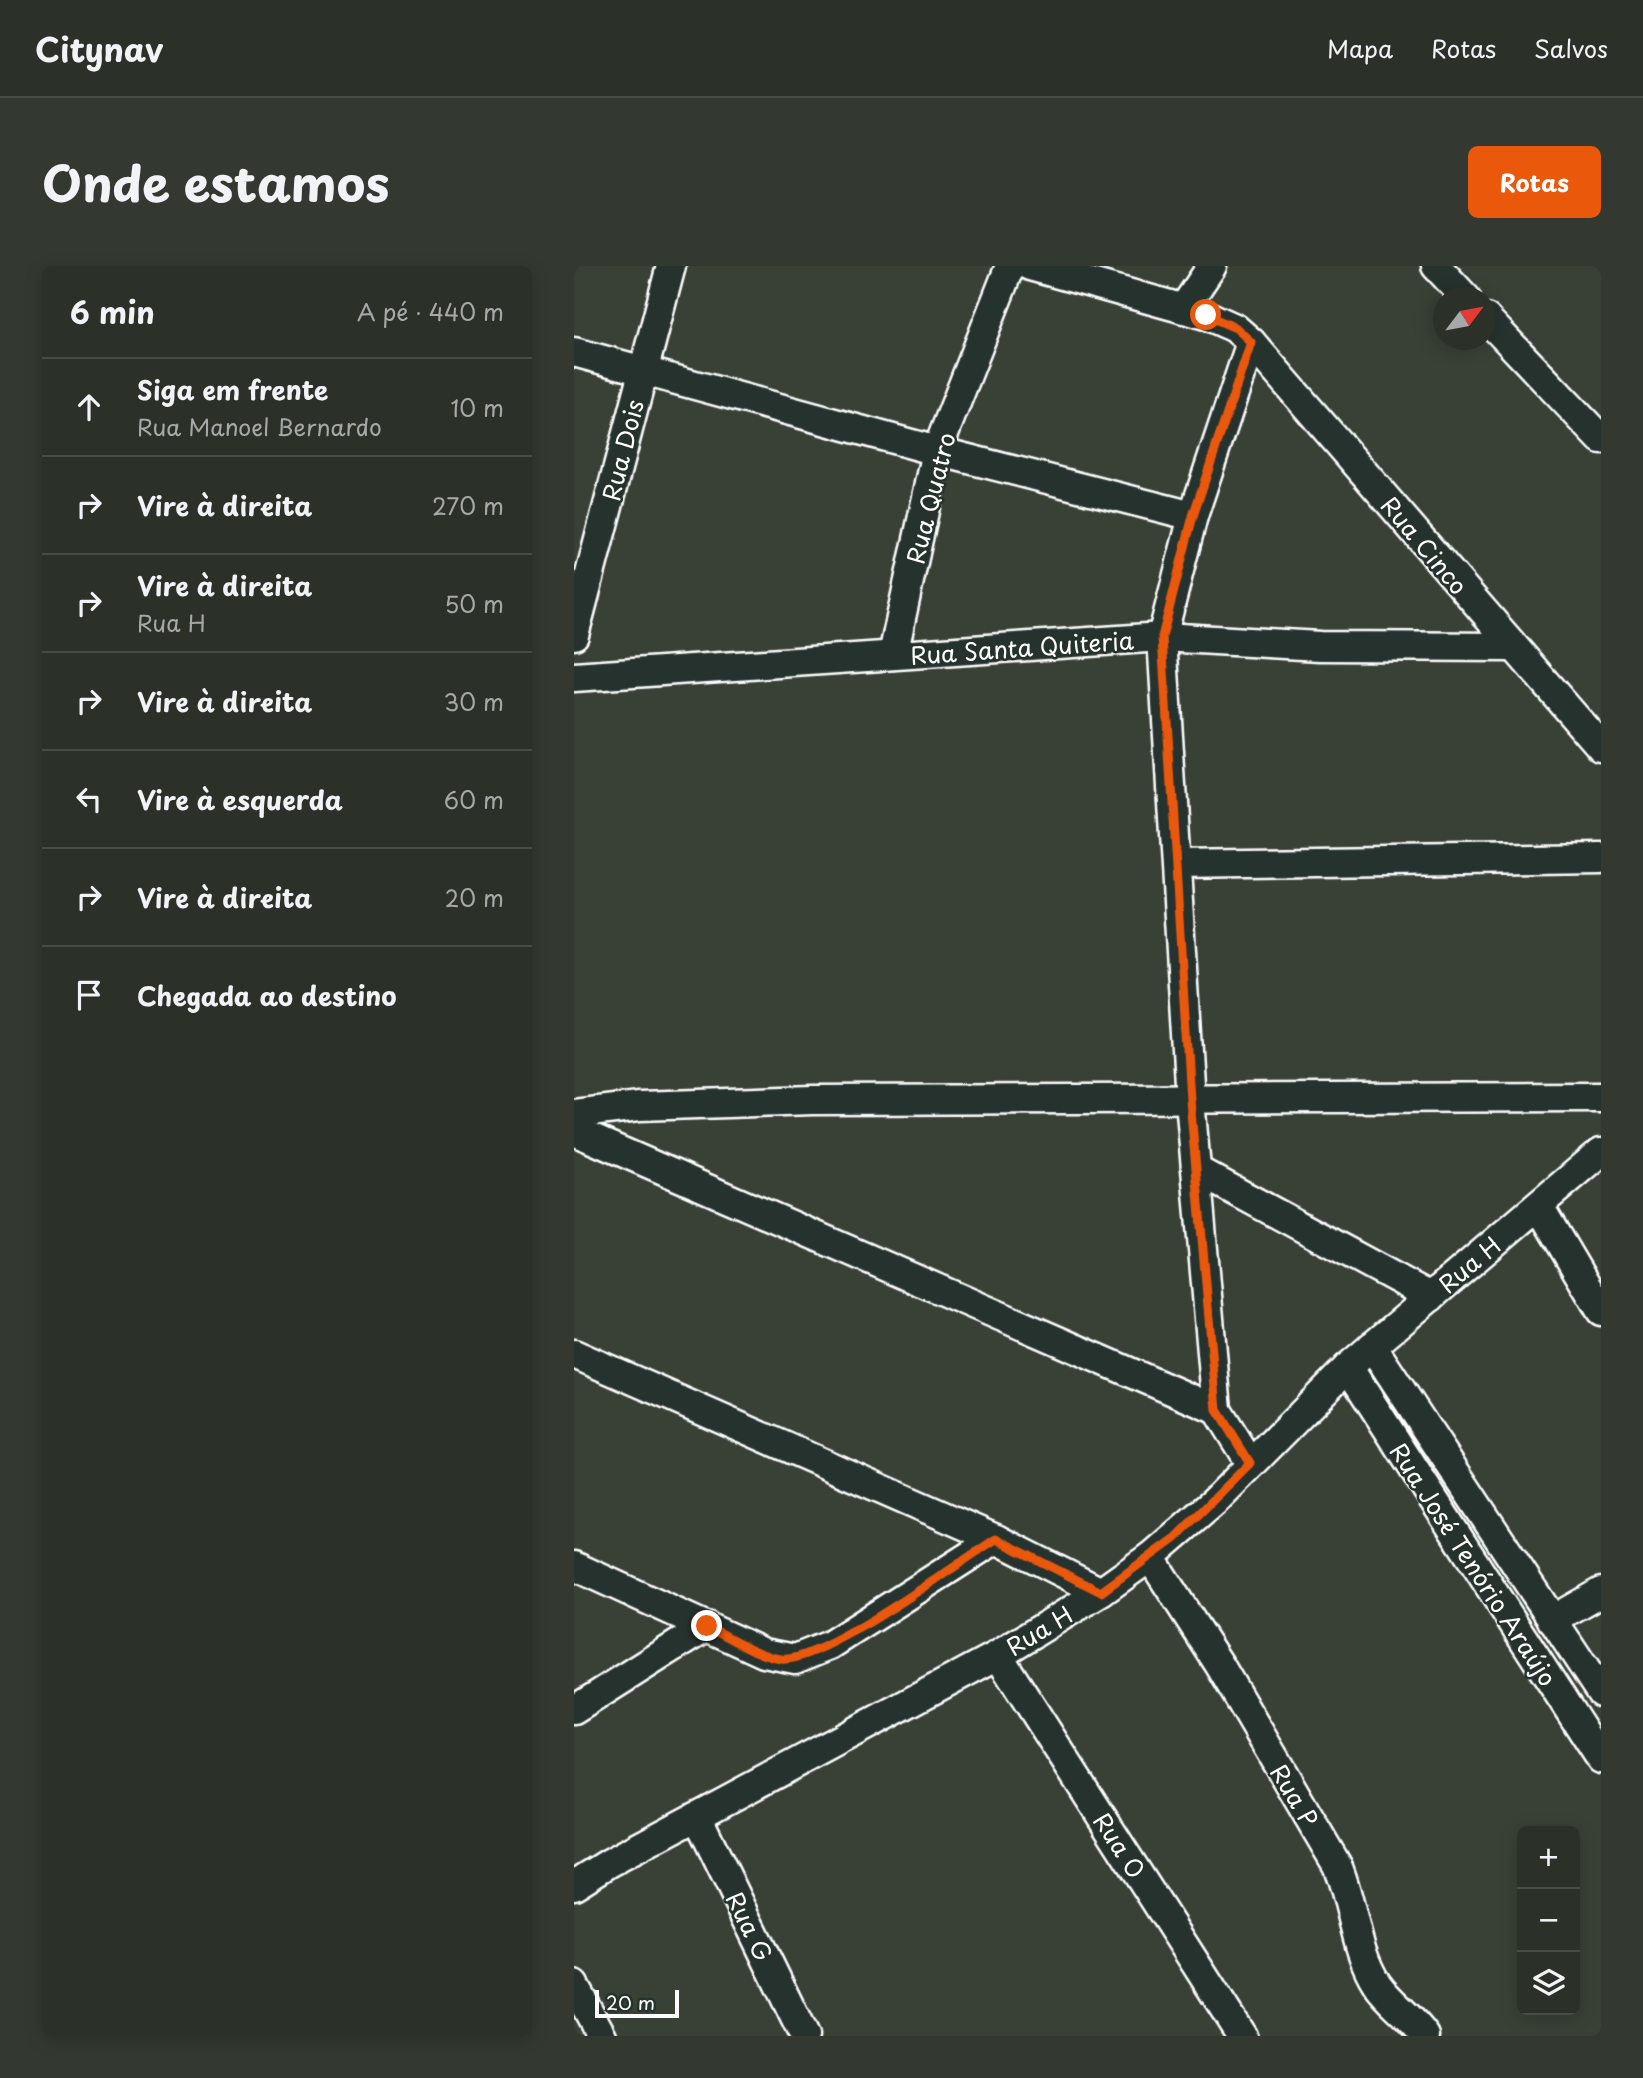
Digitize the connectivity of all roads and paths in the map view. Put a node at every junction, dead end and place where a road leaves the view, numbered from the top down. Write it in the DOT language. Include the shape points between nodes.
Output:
graph roads {
  1 [pos="671,266"];
  2 [pos="1010,266"];
  3 [pos="1030,266"];
  4 [pos="1212,266"];
  5 [pos="1436,266"];
  6 [pos="1456,287"];
  7 [pos="1183,309"];
  8 [pos="1496,329"];
  9 [pos="1251,342"];
  10 [pos="574,352"];
  11 [pos="643,369"];
  12 [pos="1601,439"];
  13 [pos="937,452"];
  14 [pos="1193,516"];
  15 [pos="574,635"];
  16 [pos="1162,637"];
  17 [pos="1512,647"];
  18 [pos="893,655"];
  19 [pos="574,677"];
  20 [pos="1601,747"];
  21 [pos="1601,858"];
  22 [pos="1178,864"];
  23 [pos="1601,1097"];
  24 [pos="1190,1100"];
  25 [pos="574,1114"];
  26 [pos="574,1131"];
  27 [pos="1601,1152"];
  28 [pos="1198,1171"];
  29 [pos="1539,1206"];
  30 [pos="1431,1297"];
  31 [pos="1601,1311"];
  32 [pos="1372,1346"];
  33 [pos="574,1353"];
  34 [pos="1348,1367"];
  35 [pos="1217,1410"];
  36 [pos="1250,1463"];
  37 [pos="996,1539"];
  38 [pos="1150,1557"];
  39 [pos="574,1566"];
  40 [pos="1101,1592"];
  41 [pos="1601,1592"];
  42 [pos="1552,1620"];
  43 [pos="707,1626"];
  44 [pos="998,1655"];
  45 [pos="1601,1693"];
  46 [pos="574,1710"];
  47 [pos="1601,1759"];
  48 [pos="697,1816"];
  49 [pos="574,1885"];
  50 [pos="574,1985"];
  51 [pos="602,2036"];
  52 [pos="804,2036"];
  53 [pos="1241,2036"];
  54 [pos="1425,2036"];
  1 -- 11 [label="street, Rua Dois"];
  2 -- 13 [label="street, Rua Quatro"];
  3 -- 7 [label="street, Rua Cinco"];
  4 -- 7 [label="street"];
  5 -- 6 [label="street"];
  7 -- 9 [label="street, Rua Cinco" via="1223,321"];
  8 -- 12 [label="street"];
  9 -- 14 [label="street"];
  9 -- 17 [label="street, Rua Cinco"];
  10 -- 11 [label="street"];
  11 -- 13 [label="street"];
  11 -- 15 [label="street, Rua Dois"];
  13 -- 14 [label="street"];
  13 -- 18 [label="street, Rua Quatro"];
  14 -- 16 [label="street"];
  16 -- 17 [label="street, Rua Santa Quiteria" via="1320,646"];
  16 -- 18 [label="street, Rua Santa Quiteria"];
  16 -- 22 [label="street"];
  17 -- 20 [label="street, Rua Cinco"];
  18 -- 19 [label="street, Rua Santa Quiteria"];
  21 -- 22 [label="street"];
  22 -- 24 [label="street"];
  23 -- 24 [label="street"];
  24 -- 25 [label="street" via="813,1100 639,1106"];
  24 -- 28 [label="street"];
  26 -- 35 [label="street"];
  27 -- 29 [label="street, Rua H"];
  28 -- 30 [label="street"];
  28 -- 35 [label="street"];
  29 -- 30 [label="street, Rua H"];
  29 -- 31 [label="street"];
  30 -- 32 [label="street, Rua H"];
  32 -- 34 [label="street, Rua H"];
  32 -- 42 [label="street, Rua José Tenório Araújo"];
  33 -- 37 [label="street"];
  34 -- 36 [label="street, Rua H"];
  34 -- 47 [label="street, Rua José Tenório Araújo"];
  35 -- 36 [label="street"];
  36 -- 38 [label="street, Rua H"];
  37 -- 40 [label="street"];
  37 -- 43 [label="street" via="830,1645 795,1659 764,1653"];
  38 -- 40 [label="street, Rua H"];
  38 -- 54 [label="street, Rua P" via="1337,1865 1363,1954 1377,1983"];
  39 -- 43 [label="street"];
  40 -- 44 [label="street, Rua H"];
  41 -- 42 [label="street"];
  42 -- 45 [label="street, Rua José Tenório Araújo"];
  43 -- 46 [label="street"];
  44 -- 48 [label="street, Rua H"];
  44 -- 53 [label="street, Rua O"];
  48 -- 49 [label="street, Rua H"];
  48 -- 52 [label="street, Rua G"];
  50 -- 51 [label="street"];
}
